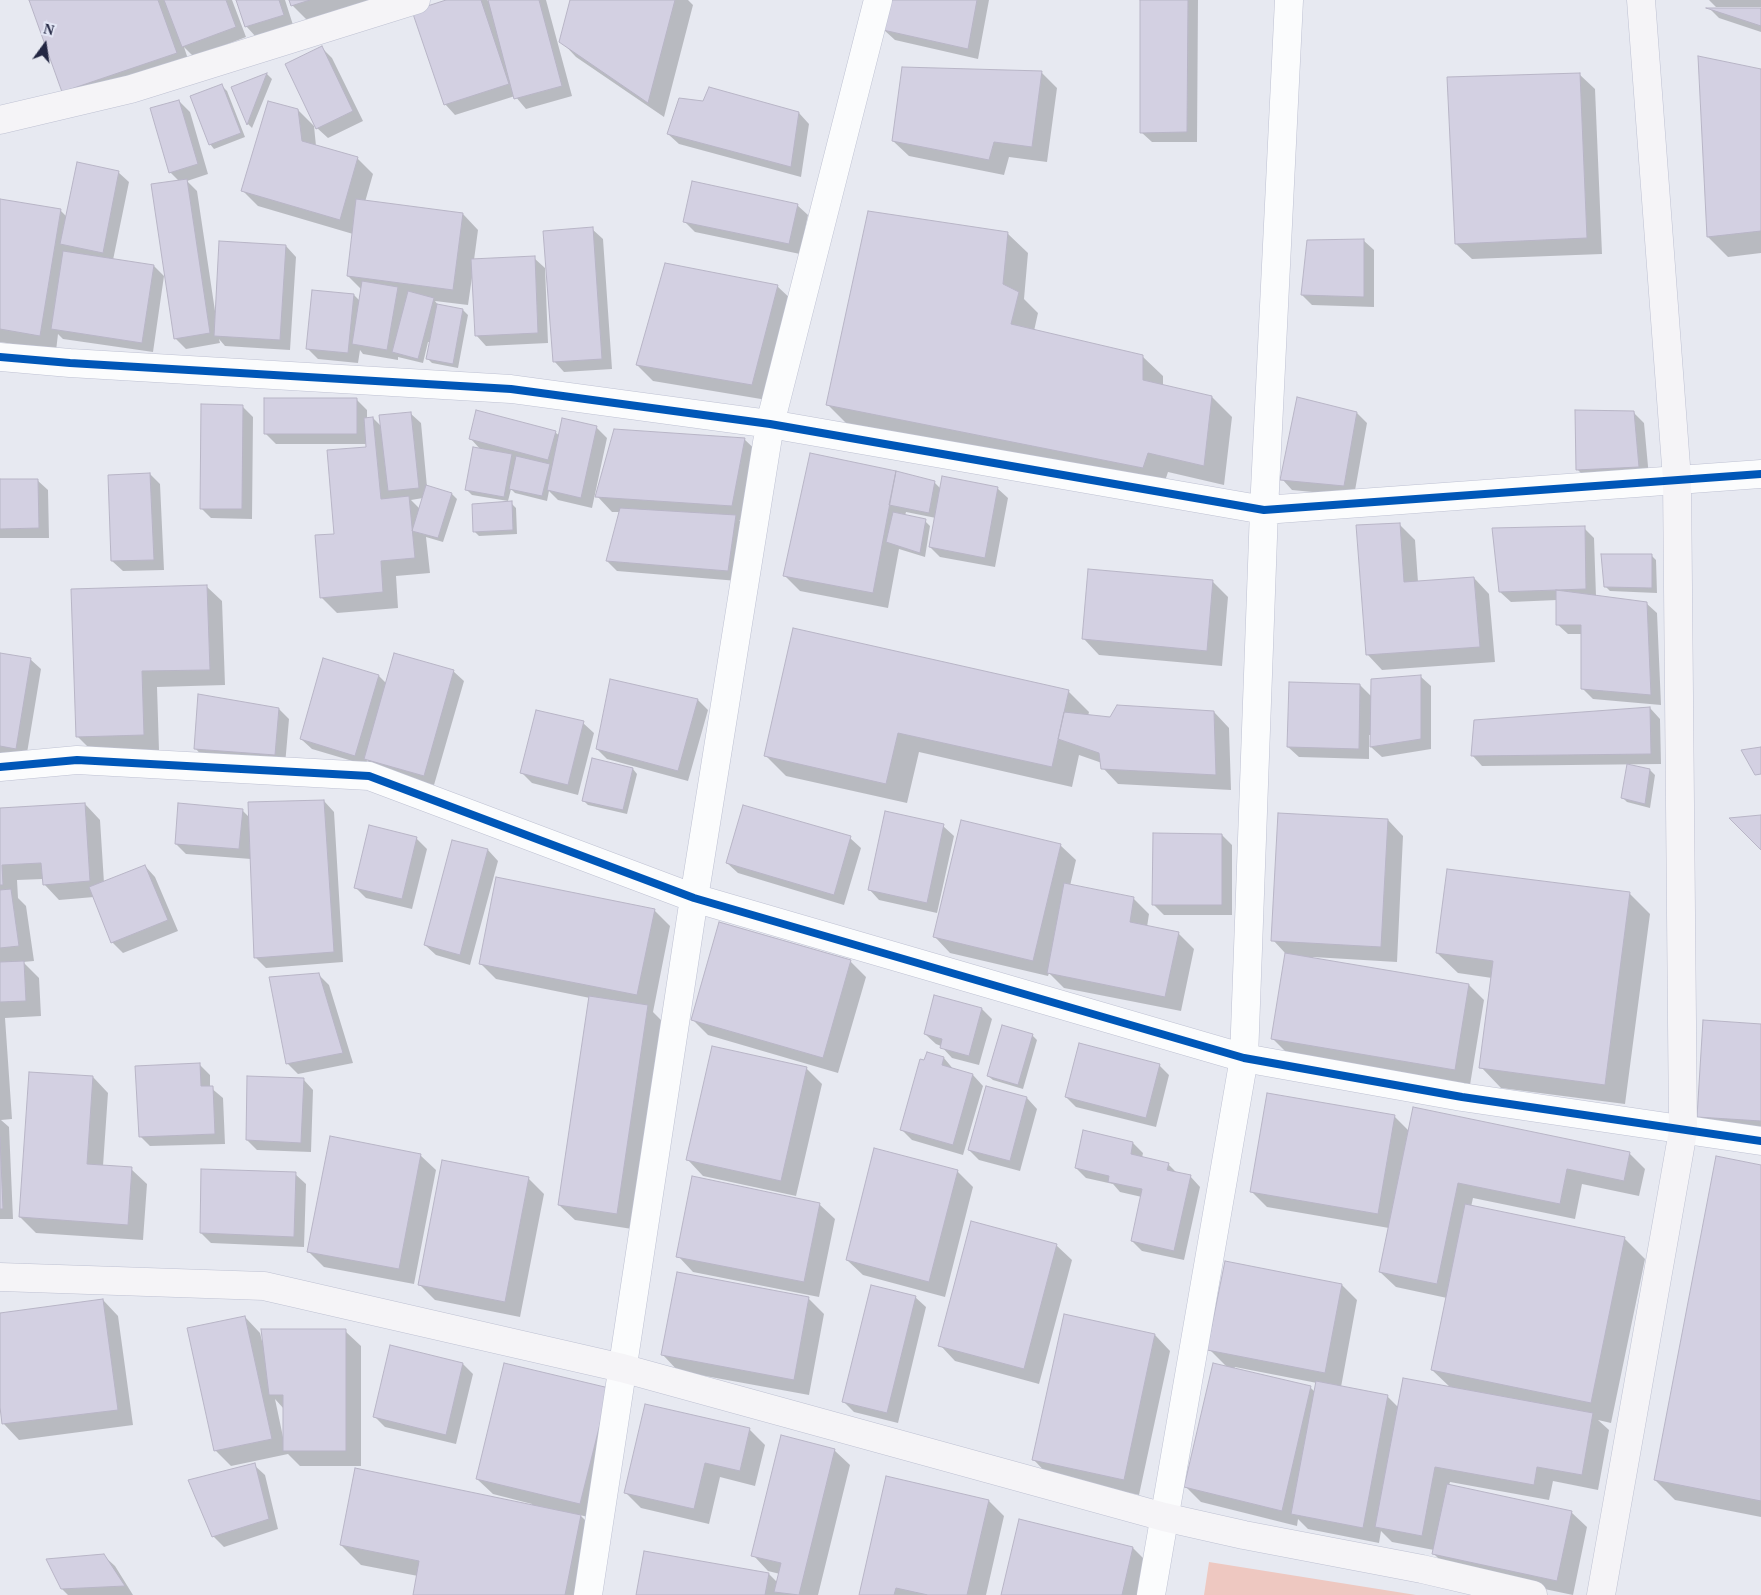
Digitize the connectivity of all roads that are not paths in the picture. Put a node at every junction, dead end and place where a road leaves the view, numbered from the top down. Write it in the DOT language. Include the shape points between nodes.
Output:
graph roads {
  1 [pos="416,0"];
  2 [pos="878,0"];
  3 [pos="1289,0"];
  4 [pos="1641,0"];
  5 [pos="0,120"];
  6 [pos="0,356"];
  7 [pos="770,424"];
  8 [pos="1761,474"];
  9 [pos="1678,479"];
  10 [pos="1264,510"];
  11 [pos="0,767"];
  12 [pos="694,898"];
  13 [pos="1244,1058"];
  14 [pos="1683,1131"];
  15 [pos="1761,1141"];
  16 [pos="0,1277"];
  17 [pos="622,1368"];
  18 [pos="1164,1517"];
  19 [pos="588,1595"];
  20 [pos="1151,1595"];
  21 [pos="1533,1595"];
  22 [pos="1601,1595"];
  1 -- 5 [label="street" via="131,89"];
  2 -- 7 [label="street"];
  3 -- 10 [label="street"];
  4 -- 9 [label="street"];
  6 -- 7 [label="street" via="511,389"];
  7 -- 10 [label="street"];
  7 -- 12 [label="street"];
  8 -- 9 [label="street"];
  9 -- 10 [label="street"];
  9 -- 14 [label="street"];
  10 -- 13 [label="street"];
  11 -- 12 [label="street" via="77,760 369,776"];
  12 -- 13 [label="street"];
  12 -- 17 [label="street"];
  13 -- 14 [label="street" via="1462,1097"];
  13 -- 18 [label="street"];
  14 -- 15 [label="street"];
  14 -- 22 [label="street"];
  16 -- 17 [label="street" via="264,1286"];
  17 -- 18 [label="street"];
  17 -- 19 [label="street"];
  18 -- 20 [label="street"];
  18 -- 21 [label="street"];
}
